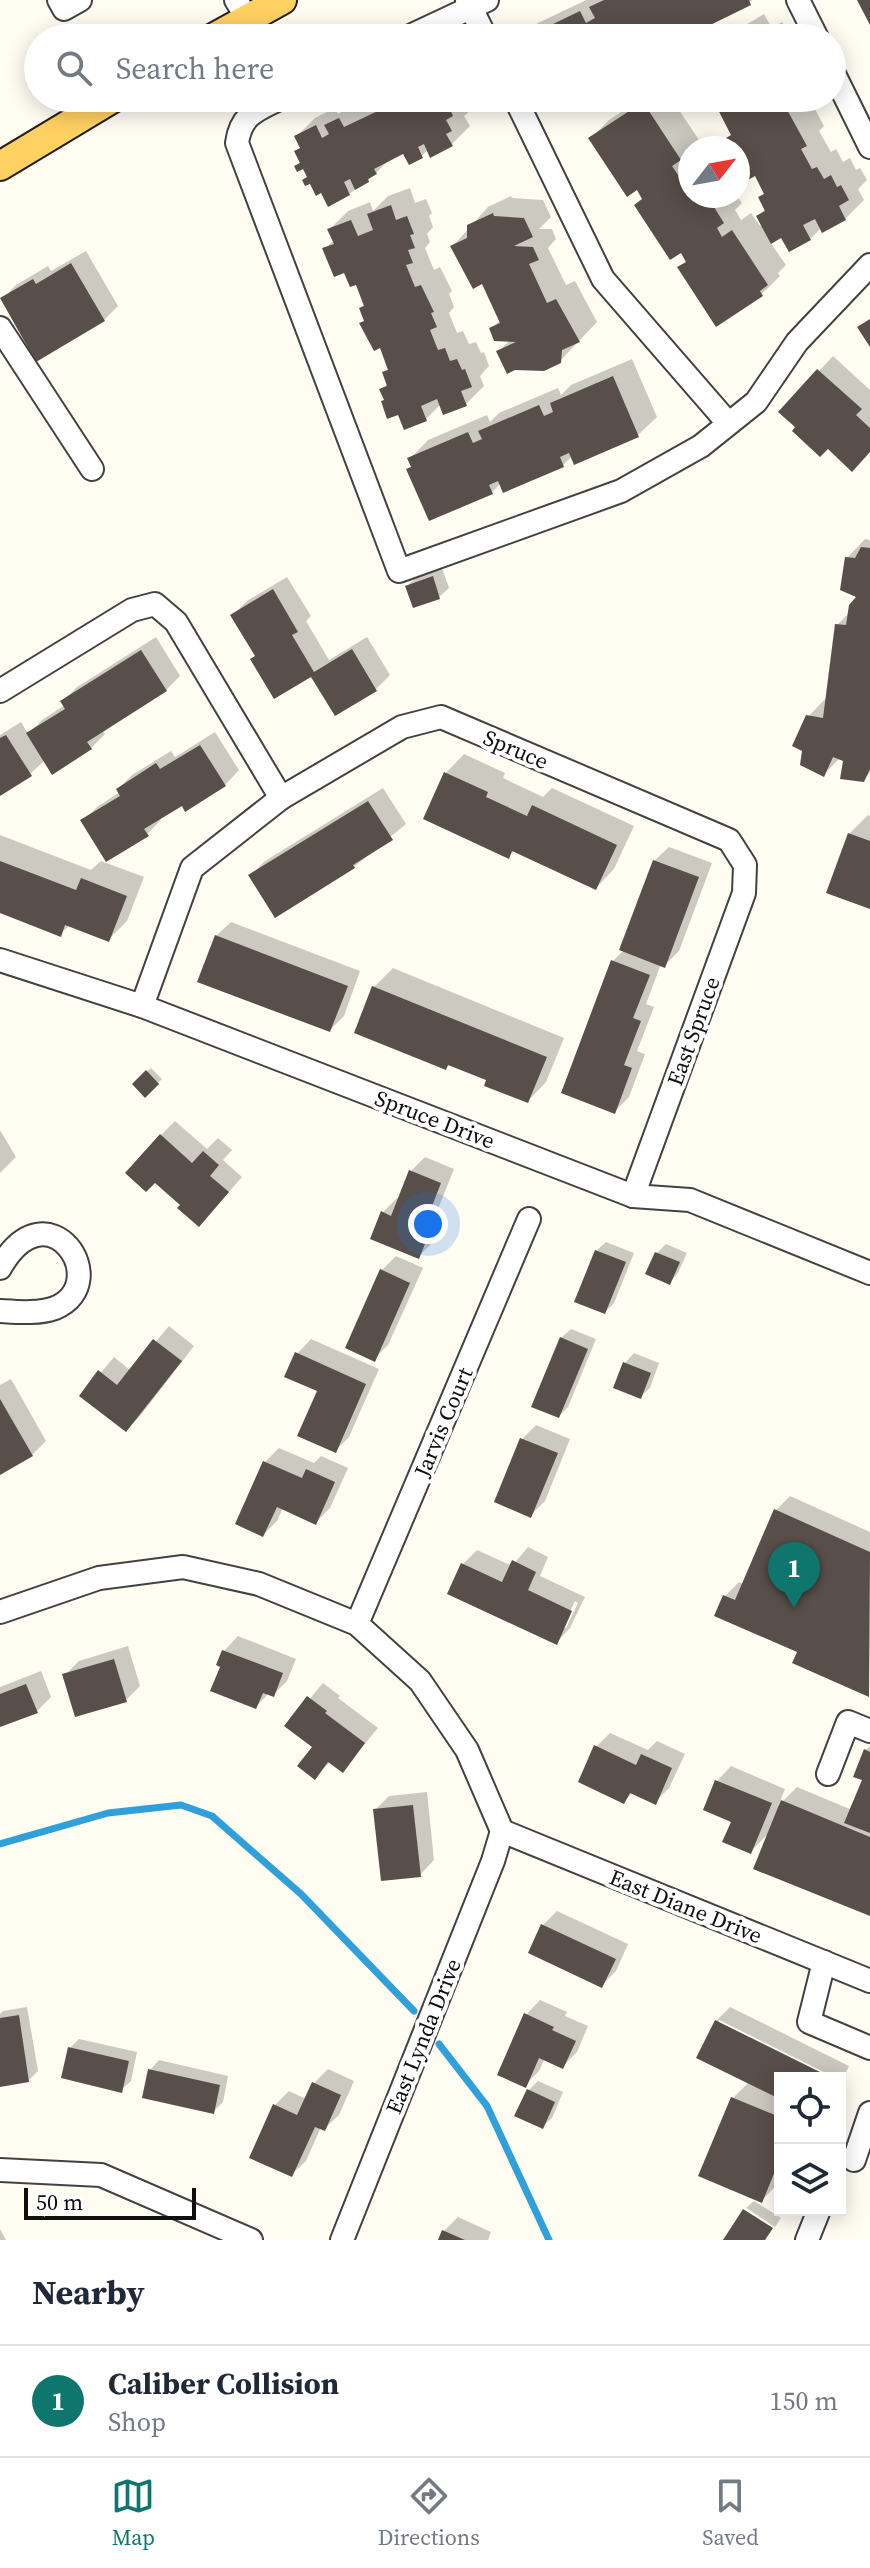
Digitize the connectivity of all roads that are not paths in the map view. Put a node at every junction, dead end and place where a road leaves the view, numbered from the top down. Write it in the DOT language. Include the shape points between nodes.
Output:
graph roads {
  1 [pos="59,0"];
  2 [pos="80,0"];
  3 [pos="282,0"];
  4 [pos="798,0"];
  5 [pos="475,2"];
  6 [pos="241,9"];
  7 [pos="227,24"];
  8 [pos="433,24"];
  9 [pos="482,24"];
  10 [pos="810,24"];
  11 [pos="846,98"];
  12 [pos="90,112"];
  13 [pos="252,112"];
  14 [pos="522,112"];
  15 [pos="870,147"];
  16 [pos="0,166"];
  17 [pos="870,265"];
  18 [pos="0,328"];
  19 [pos="728,423"];
  20 [pos="92,469"];
  21 [pos="0,691"];
  22 [pos="281,798"];
  23 [pos="745,865"];
  24 [pos="0,960"];
  25 [pos="142,1006"];
  26 [pos="633,1196"];
  27 [pos="529,1219"];
  28 [pos="0,1268"];
  29 [pos="870,1273"];
  30 [pos="0,1311"];
  31 [pos="0,1612"];
  32 [pos="357,1624"];
  33 [pos="870,1731"];
  34 [pos="828,1774"];
  35 [pos="502,1831"];
  36 [pos="824,1962"];
  37 [pos="870,1981"];
  38 [pos="870,2048"];
  39 [pos="870,2113"];
  40 [pos="855,2160"];
  41 [pos="0,2170"];
  42 [pos="817,2216"];
  43 [pos="251,2240"];
  44 [pos="342,2240"];
  45 [pos="807,2240"];
  1 -- 2 [label="street" via="64,9"];
  3 -- 6 [label="main road"];
  4 -- 10 [label="street"];
  5 -- 8 [label="street"];
  5 -- 9 [label="street"];
  6 -- 7 [label="main road"];
  11 -- 15 [label="street"];
  12 -- 16 [label="main road"];
  13 -- 19 [label="street" via="239,127 237,143 399,571 621,491 701,446"];
  14 -- 19 [label="street" via="603,279"];
  17 -- 19 [label="street" via="797,342 756,402"];
  18 -- 20 [label="street"];
  21 -- 22 [label="street" via="132,610 155,604 176,622"];
  22 -- 23 [label="street, Spruce" via="402,727 441,717 729,840"];
  22 -- 25 [label="street, Spruce" via="192,868"];
  23 -- 26 [label="street, East Spruce" via="744,893"];
  24 -- 25 [label="street, Spruce Drive"];
  25 -- 26 [label="street, Spruce Drive"];
  26 -- 29 [label="street, Spruce Drive" via="690,1200"];
  27 -- 32 [label="street, Jarvis Court"];
  28 -- 30 [label="street" via="23,1239 48,1235 69,1247 79,1270 72,1294 53,1309"];
  31 -- 32 [label="street" via="99,1578 183,1567 259,1584"];
  32 -- 35 [label="street" via="428,1692 467,1750"];
  33 -- 34 [label="street" via="848,1722"];
  35 -- 36 [label="street, East Diane Drive"];
  35 -- 44 [label="street, East Lynda Drive"];
  36 -- 37 [label="street, East Diane Drive"];
  36 -- 38 [label="street" via="809,2022"];
  39 -- 40 [label="street"];
  41 -- 43 [label="street" via="101,2175"];
  42 -- 45 [label="street"];
}
